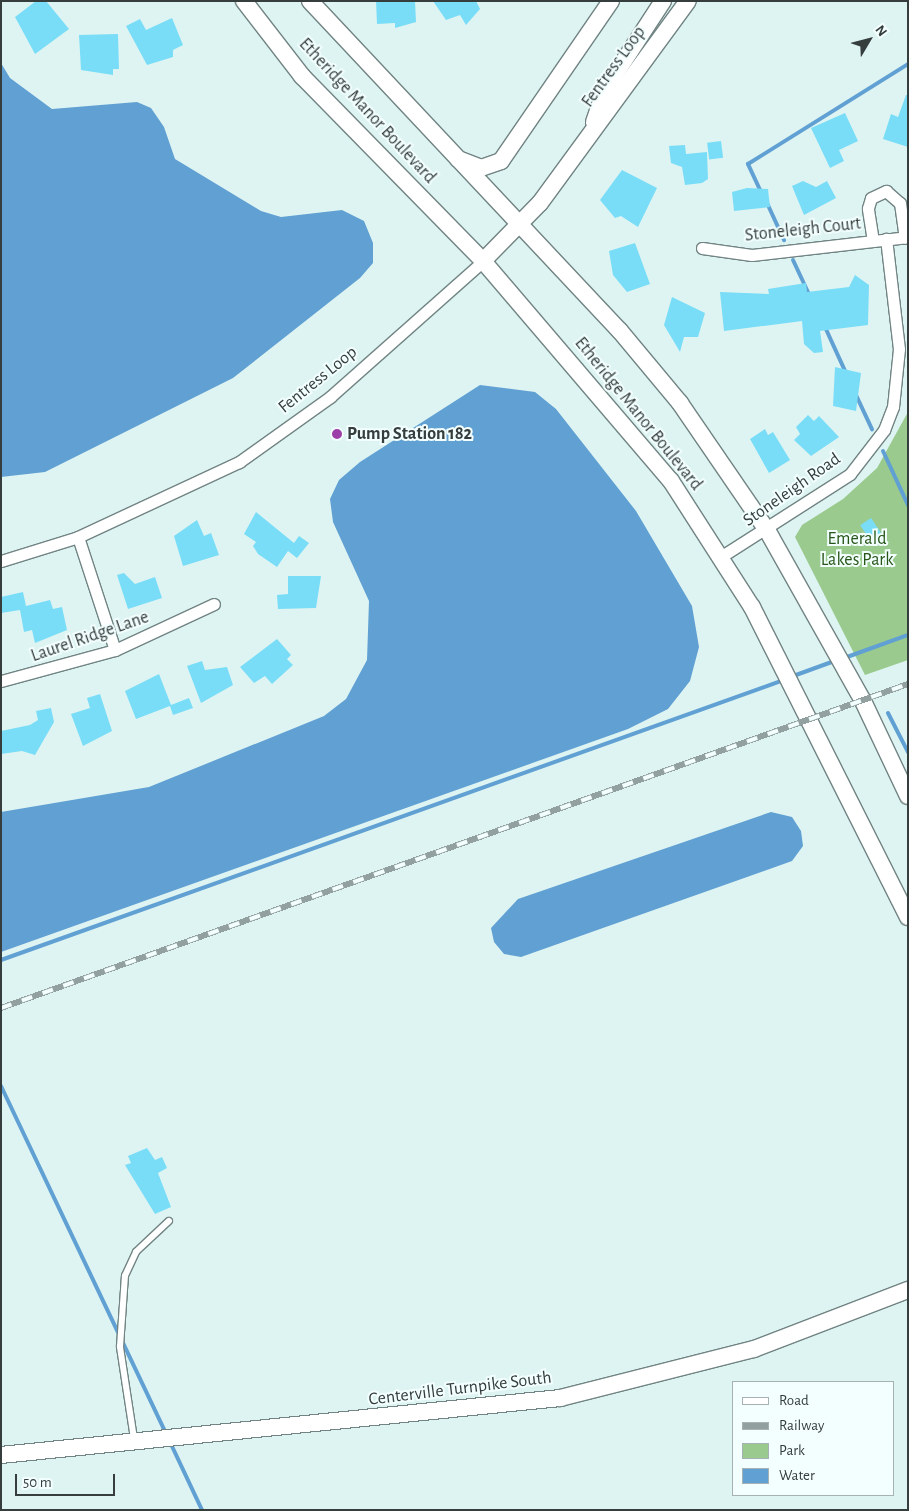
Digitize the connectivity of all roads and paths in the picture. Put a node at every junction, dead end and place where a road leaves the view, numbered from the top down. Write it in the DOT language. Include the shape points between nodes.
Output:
graph roads {
  1 [pos="244,1"];
  2 [pos="310,1"];
  3 [pos="611,1"];
  4 [pos="663,1"];
  5 [pos="688,1"];
  6 [pos="590,132"];
  7 [pos="453,157"];
  8 [pos="520,226"];
  9 [pos="906,238"];
  10 [pos="886,239"];
  11 [pos="873,241"];
  12 [pos="702,248"];
  13 [pos="483,261"];
  14 [pos="767,530"];
  15 [pos="78,537"];
  16 [pos="722,556"];
  17 [pos="1,561"];
  18 [pos="214,604"];
  19 [pos="115,650"];
  20 [pos="1,681"];
  21 [pos="908,796"];
  22 [pos="908,917"];
  23 [pos="170,1221"];
  24 [pos="908,1290"];
  25 [pos="134,1441"];
  26 [pos="1,1455"];
  1 -- 13 [label="main road, Etheridge Manor Boulevard" via="302,76"];
  2 -- 7 [label="main road, Etheridge Manor Boulevard"];
  3 -- 7 [label="main road" via="501,161 481,168"];
  4 -- 6 [label="main road, Fentress Loop" via="605,90"];
  5 -- 6 [label="main road, Fentress Loop"];
  6 -- 8 [label="main road, Fentress Loop"];
  7 -- 8 [label="main road, Etheridge Manor Boulevard"];
  8 -- 13 [label="main road, Fentress Loop"];
  8 -- 14 [label="main road, Etheridge Manor Boulevard" via="680,403"];
  9 -- 10 [label="street, Stoneleigh Court"];
  9 -- 11 [label="street" via="900,203 886,191 871,198 868,208"];
  10 -- 11 [label="street, Stoneleigh Court"];
  10 -- 14 [label="street, Stoneleigh Road" via="900,349 898,381 887,422 870,453 850,474"];
  11 -- 12 [label="street, Stoneleigh Court" via="752,255"];
  13 -- 15 [label="street, Fentress Loop" via="300,422 222,470"];
  13 -- 16 [label="main road, Etheridge Manor Boulevard" via="671,481"];
  14 -- 16 [label="street, Stoneleigh Road"];
  14 -- 21 [label="main road, Etheridge Manor Boulevard" via="862,701"];
  15 -- 17 [label="street, Fentress Loop"];
  15 -- 19 [label="street"];
  16 -- 22 [label="main road, Etheridge Manor Boulevard"];
  18 -- 19 [label="street, Laurel Ridge Lane"];
  19 -- 20 [label="street, Laurel Ridge Lane"];
  23 -- 25 [label="lane" via="136,1252 125,1276 120,1347"];
  24 -- 25 [label="main road, Centerville Turnpike South" via="754,1349 560,1398"];
  25 -- 26 [label="main road, Centerville Turnpike South"];
}
